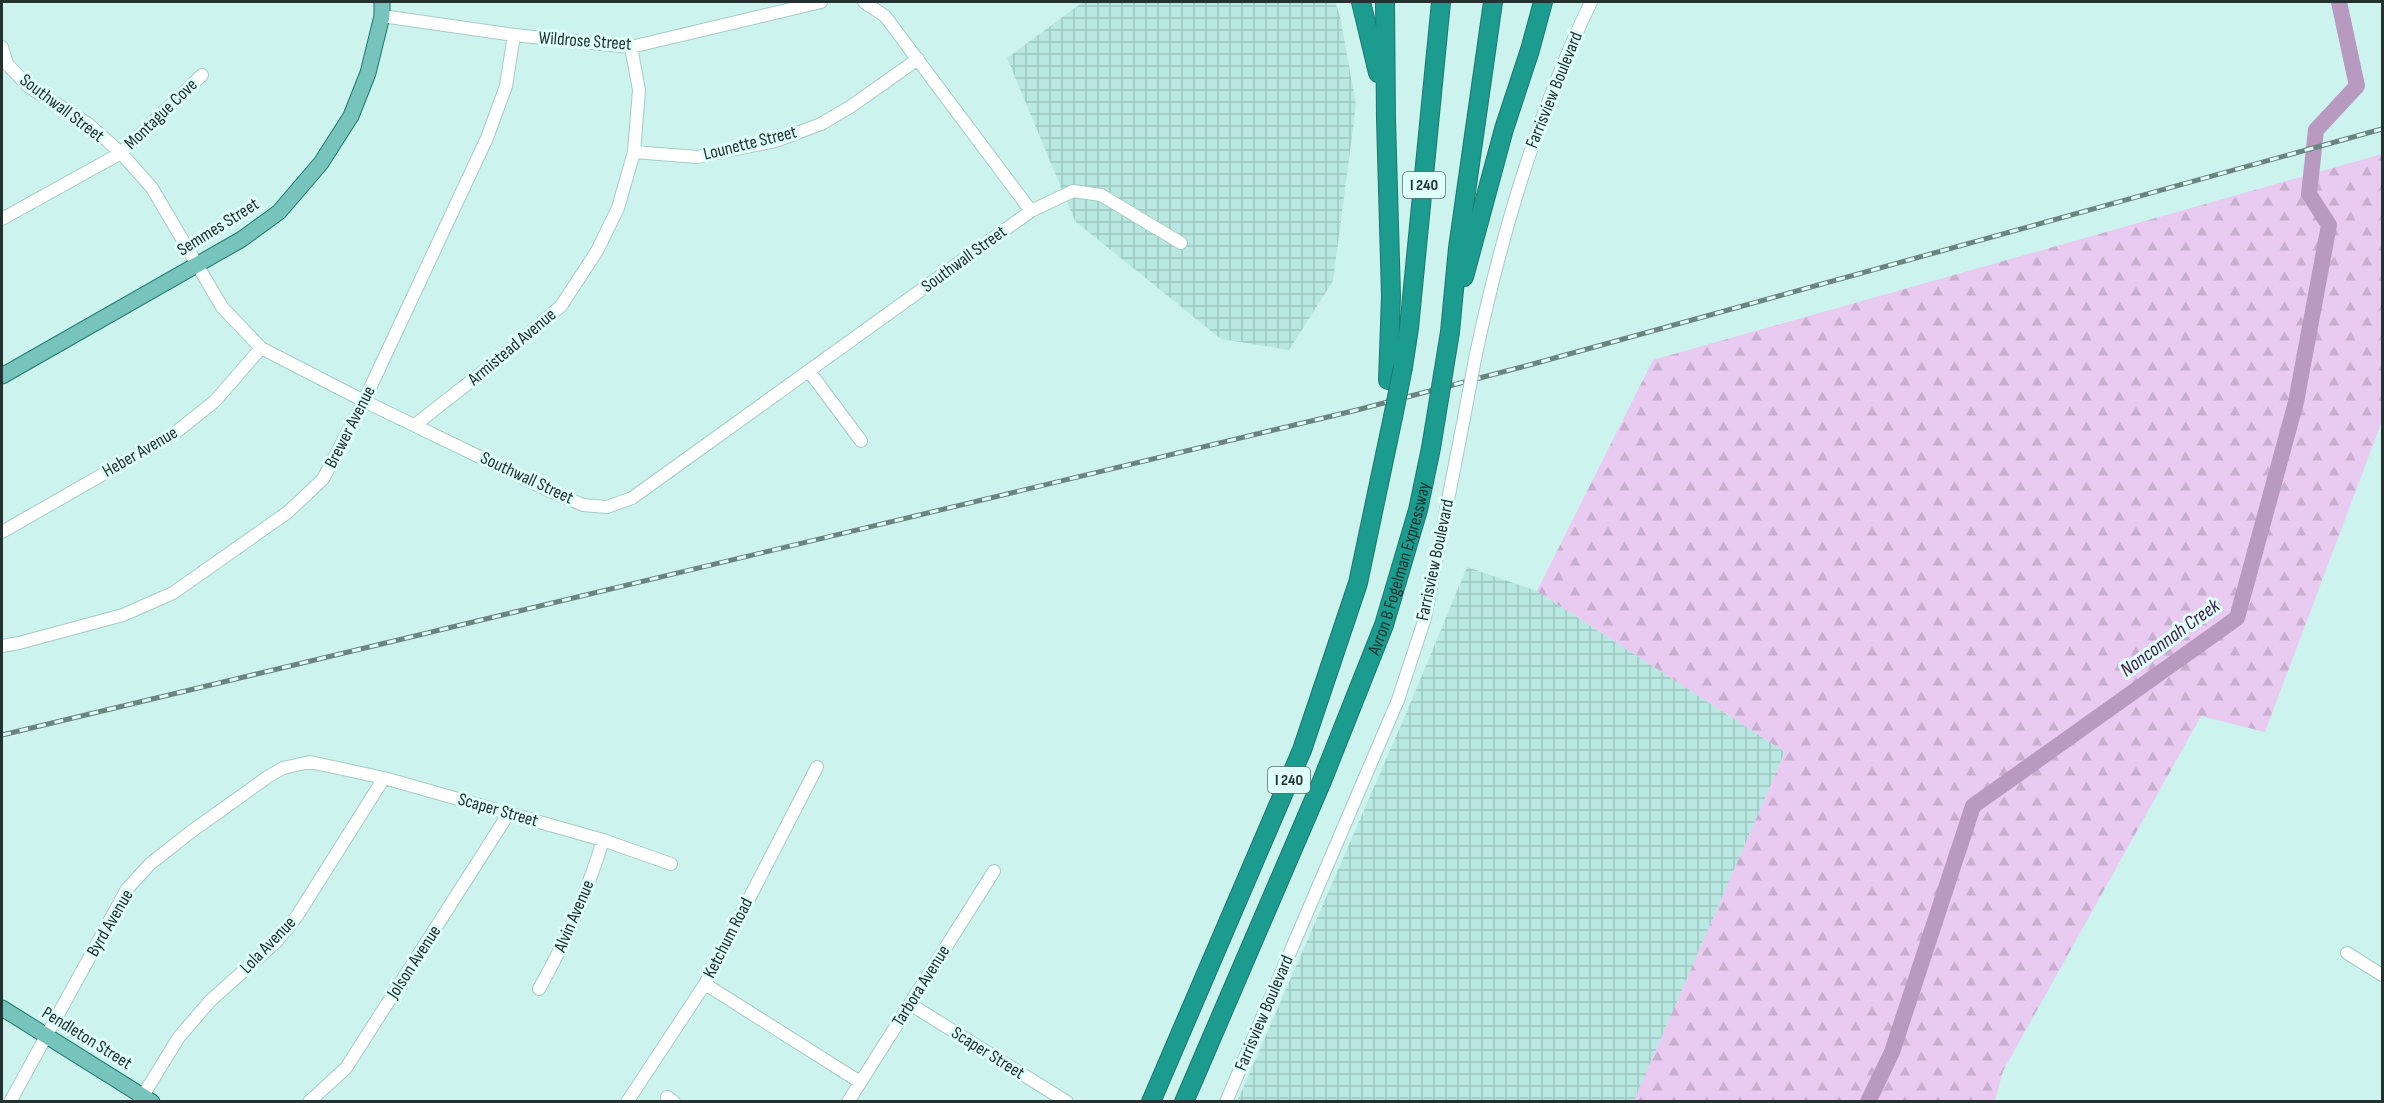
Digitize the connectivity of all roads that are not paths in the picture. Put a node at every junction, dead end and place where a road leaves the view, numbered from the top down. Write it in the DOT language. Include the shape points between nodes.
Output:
graph roads {
  1 [pos="821,2"];
  2 [pos="864,2"];
  3 [pos="1361,2"];
  4 [pos="1441,2"];
  5 [pos="1493,2"];
  6 [pos="1543,2"];
  7 [pos="1552,2"];
  8 [pos="1591,2"];
  9 [pos="1385,7"];
  10 [pos="382,9"];
  11 [pos="514,35"];
  12 [pos="2,47"];
  13 [pos="631,47"];
  14 [pos="1530,50"];
  15 [pos="918,59"];
  16 [pos="4,65"];
  17 [pos="202,75"];
  18 [pos="1386,119"];
  19 [pos="634,152"];
  20 [pos="121,153"];
  21 [pos="1031,211"];
  22 [pos="2,219"];
  23 [pos="1182,243"];
  24 [pos="197,264"];
  25 [pos="1451,325"];
  26 [pos="261,348"];
  27 [pos="809,371"];
  28 [pos="2,376"];
  29 [pos="364,401"];
  30 [pos="1393,417"];
  31 [pos="415,425"];
  32 [pos="861,441"];
  33 [pos="2,532"];
  34 [pos="2,646"];
  35 [pos="323,763"];
  36 [pos="817,767"];
  37 [pos="384,778"];
  38 [pos="509,813"];
  39 [pos="603,840"];
  40 [pos="671,864"];
  41 [pos="994,871"];
  42 [pos="2347,953"];
  43 [pos="2382,975"];
  44 [pos="705,984"];
  45 [pos="539,989"];
  46 [pos="910,1004"];
  47 [pos="2,1008"];
  48 [pos="46,1036"];
  49 [pos="860,1082"];
  50 [pos="144,1100"];
  51 [pos="10,1101"];
  52 [pos="309,1101"];
  53 [pos="627,1101"];
  54 [pos="848,1101"];
  55 [pos="1067,1101"];
  56 [pos="1151,1101"];
  57 [pos="1184,1101"];
  58 [pos="1226,1101"];
  1 -- 13 [label="street, Wildrose Street"];
  2 -- 15 [label="street" via="885,16"];
  3 -- 18 [label="highway"];
  4 -- 30 [label="highway, Avron B Fogelman Expressway / I 240, bridge" via="1409,328"];
  5 -- 25 [label="highway, Avron B Fogelman Expressway / I 240"];
  6 -- 14 [label="highway"];
  7 -- 14 [label="highway"];
  8 -- 58 [label="street, Farrisview Boulevard, bridge" via="1527,158 1502,240 1425,618 1398,700"];
  9 -- 18 [label="highway"];
  10 -- 11 [label="street, Wildrose Street"];
  10 -- 24 [label="main road, Semmes Street" via="368,73 351,116 321,163 279,212"];
  11 -- 13 [label="street, Wildrose Street"];
  11 -- 29 [label="street, Brewer Avenue" via="506,86 487,138"];
  12 -- 16 [label="street, Southwall Street"];
  13 -- 19 [label="street, Armistead Avenue" via="639,90"];
  14 -- 25 [label="highway" via="1504,129"];
  15 -- 19 [label="street, Lounette Street" via="821,124 776,141 697,157"];
  15 -- 21 [label="street"];
  16 -- 20 [label="street, Southwall Street" via="29,87 87,123"];
  17 -- 20 [label="street, Montague Cove"];
  18 -- 30 [label="highway" via="1391,286 1388,380"];
  19 -- 31 [label="street, Armistead Avenue" via="618,208 597,251 561,306"];
  20 -- 22 [label="street, Montague Cove"];
  20 -- 24 [label="street, Southwall Street" via="152,188"];
  21 -- 23 [label="street, Southwall Street" via="1072,191 1101,195"];
  21 -- 27 [label="street, Southwall Street"];
  24 -- 26 [label="street, Southwall Street" via="222,307"];
  24 -- 28 [label="main road, Semmes Street"];
  25 -- 57 [label="highway, Avron B Fogelman Expressway / I 240, bridge" via="1418,510 1384,624 1322,781"];
  26 -- 29 [label="street, Southwall Street"];
  26 -- 33 [label="street, Heber Avenue" via="215,401 175,433"];
  27 -- 31 [label="street, Southwall Street" via="633,498 607,507 583,505 550,491"];
  27 -- 32 [label="street"];
  29 -- 31 [label="street, Southwall Street"];
  29 -- 34 [label="street, Brewer Avenue" via="323,479 288,512 173,593 123,615"];
  30 -- 56 [label="highway, Avron B Fogelman Expressway / I 240" via="1358,583 1302,750"];
  35 -- 37 [label="street, Scaper Street"];
  35 -- 48 [label="street, Byrd Avenue" via="298,763 269,776 150,864 127,889"];
  36 -- 44 [label="street, Ketchum Road"];
  37 -- 38 [label="street, Scaper Street"];
  37 -- 50 [label="street, Lola Avenue" via="297,916 277,941 202,1010 179,1037"];
  38 -- 39 [label="street, Scaper Street"];
  38 -- 52 [label="street, Jolson Avenue" via="346,1068"];
  39 -- 40 [label="street, Scaper Street"];
  39 -- 45 [label="street, Alvin Avenue" via="589,886 562,949"];
  41 -- 46 [label="street, Tarbora Avenue"];
  42 -- 43 [label="street"];
  44 -- 49 [label="street"];
  44 -- 53 [label="street, Ketchum Road"];
  46 -- 49 [label="street, Tarbora Avenue"];
  46 -- 55 [label="street, Scaper Street"];
  47 -- 48 [label="main road, Pendleton Street"];
  48 -- 50 [label="main road, Pendleton Street"];
  48 -- 51 [label="street, Byrd Avenue"];
  49 -- 54 [label="street, Tarbora Avenue"];
}
